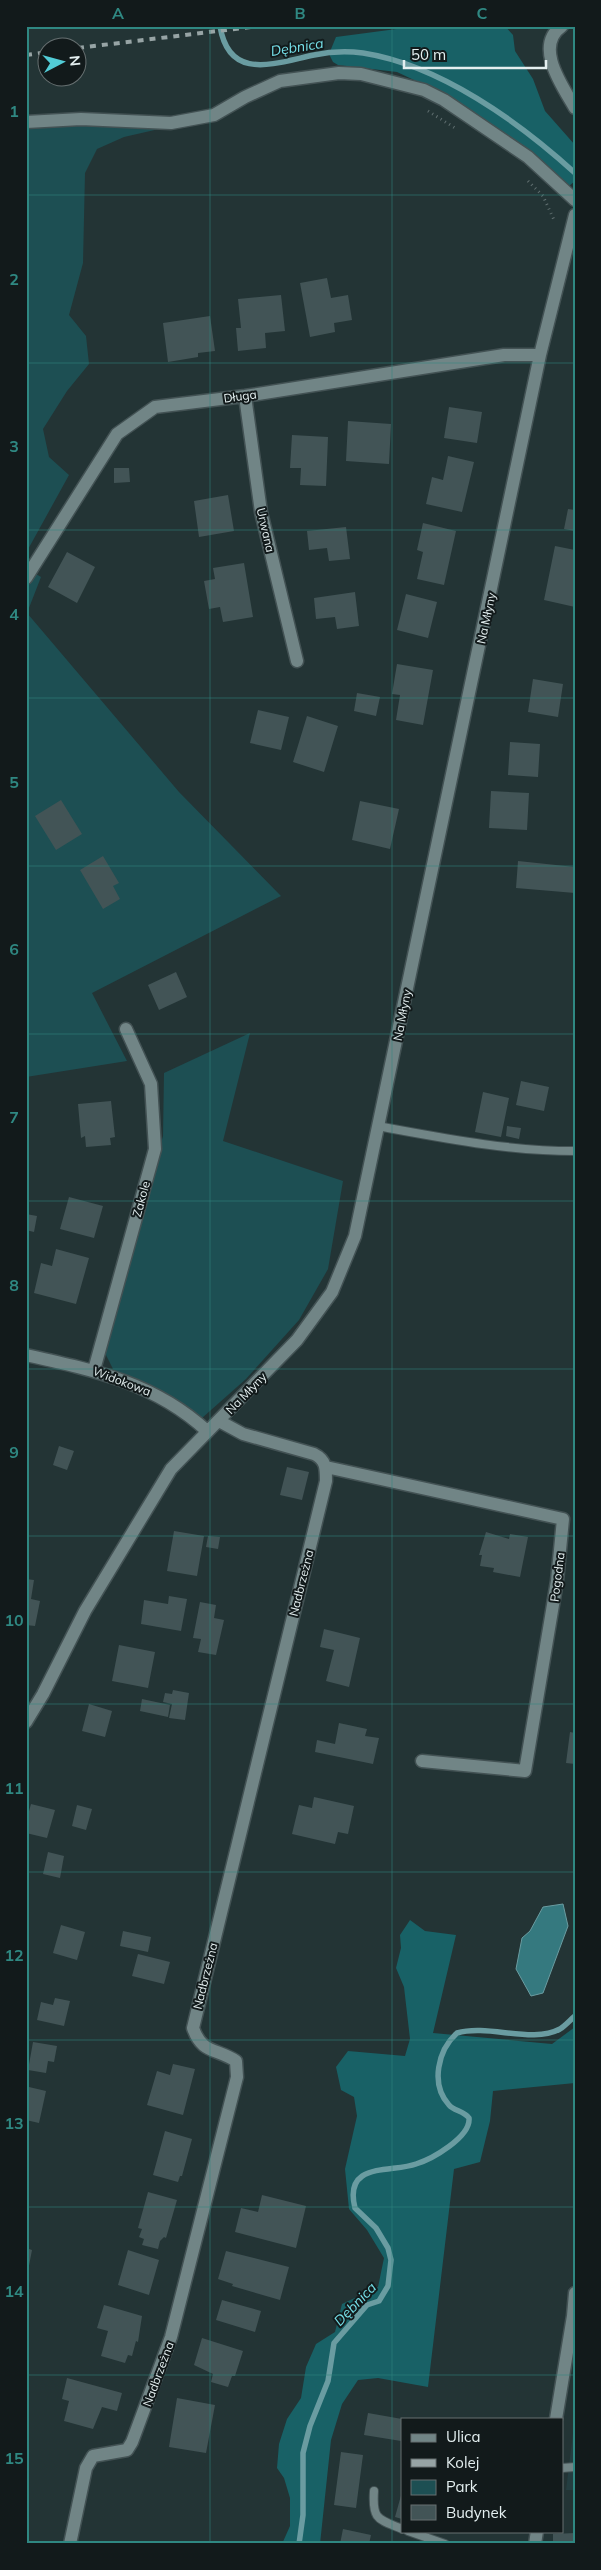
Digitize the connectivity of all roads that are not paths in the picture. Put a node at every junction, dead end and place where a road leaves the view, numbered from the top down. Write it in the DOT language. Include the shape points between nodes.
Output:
graph roads {
  1 [pos="562,26"];
  2 [pos="575,108"];
  3 [pos="26,122"];
  4 [pos="575,200"];
  5 [pos="575,215"];
  6 [pos="540,355"];
  7 [pos="245,396"];
  8 [pos="26,578"];
  9 [pos="297,662"];
  10 [pos="126,1029"];
  11 [pos="377,1126"];
  12 [pos="575,1151"];
  13 [pos="26,1355"];
  14 [pos="94,1370"];
  15 [pos="219,1421"];
  16 [pos="207,1431"];
  17 [pos="326,1467"];
  18 [pos="26,1722"];
  19 [pos="422,1761"];
  20 [pos="575,2293"];
  21 [pos="556,2418"];
  22 [pos="374,2491"];
  23 [pos="401,2529"];
  24 [pos="411,2532"];
  25 [pos="70,2544"];
  26 [pos="444,2544"];
  1 -- 2 [label="street" via="556,31 550,51 553,69"];
  3 -- 4 [label="street" via="81,119 171,123 214,115 280,81 339,72 362,74 424,90 444,100 528,157"];
  5 -- 6 [label="street, Na Młyny"];
  6 -- 7 [label="street, Długa" via="504,355"];
  6 -- 11 [label="street, Na Młyny"];
  7 -- 8 [label="street, Długa" via="155,407 116,434"];
  7 -- 9 [label="street, Urwana" via="261,512"];
  10 -- 14 [label="street, Zakole" via="151,1084 155,1149"];
  11 -- 12 [label="lane" via="489,1146"];
  11 -- 15 [label="street, Na Młyny" via="355,1236 332,1292 297,1340"];
  13 -- 14 [label="street, Widokowa"];
  14 -- 16 [label="street, Widokowa" via="147,1390 186,1412"];
  15 -- 16 [label="street, Na Młyny"];
  15 -- 17 [label="street" via="243,1434 314,1454"];
  16 -- 18 [label="street, Na Młyny" via="171,1469 85,1611"];
  17 -- 19 [label="street, Pogodna" via="563,1519 557,1581 524,1771"];
  17 -- 25 [label="street, Nadbrzeżna" via="323,1491 192,2028 197,2040 210,2051 236,2061 237,2077 172,2337 127,2450 93,2456 86,2468"];
  20 -- 21 [label="street"];
  22 -- 23 [label="lane" via="373,2510 378,2518"];
  24 -- 26 [label="lane"];
}
